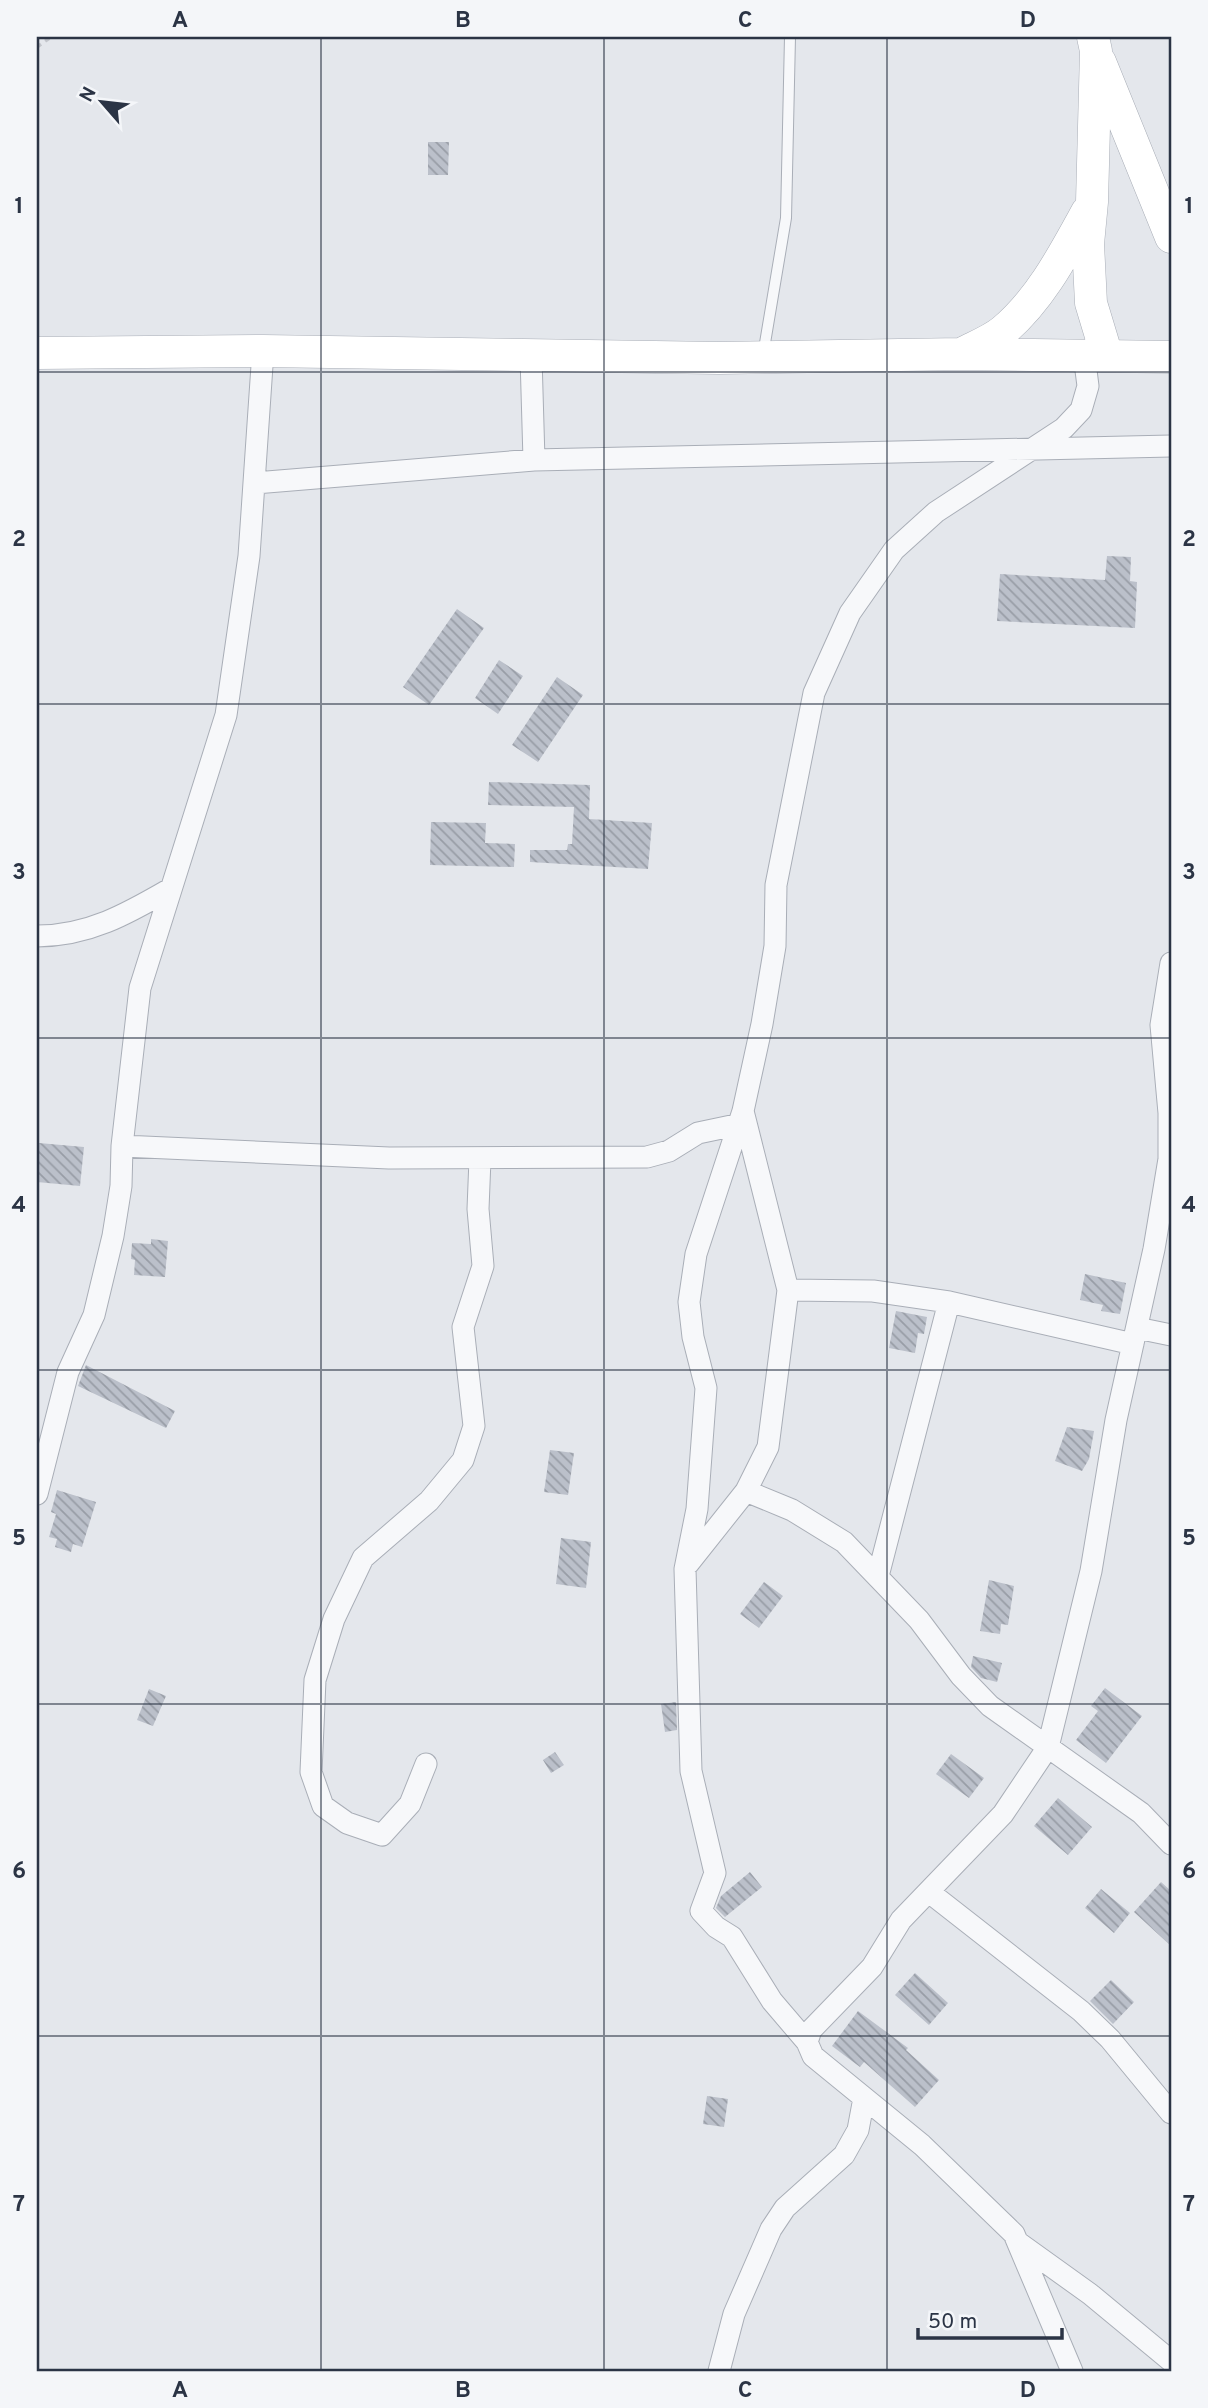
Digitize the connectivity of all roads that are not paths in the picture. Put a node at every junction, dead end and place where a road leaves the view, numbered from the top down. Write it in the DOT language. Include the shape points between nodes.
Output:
graph roads {
  1 [pos="790,37"];
  2 [pos="1094,44"];
  3 [pos="1092,202"];
  4 [pos="1171,237"];
  5 [pos="1166,350"];
  6 [pos="262,351"];
  7 [pos="37,353"];
  8 [pos="961,354"];
  9 [pos="1096,356"];
  10 [pos="531,357"];
  11 [pos="763,357"];
  12 [pos="1171,446"];
  13 [pos="1036,447"];
  14 [pos="534,460"];
  15 [pos="255,484"];
  16 [pos="170,889"];
  17 [pos="37,936"];
  18 [pos="1171,963"];
  19 [pos="739,1118"];
  20 [pos="122,1146"];
  21 [pos="480,1159"];
  22 [pos="788,1290"];
  23 [pos="949,1302"];
  24 [pos="1171,1335"];
  25 [pos="1135,1336"];
  26 [pos="746,1491"];
  27 [pos="37,1494"];
  28 [pos="685,1569"];
  29 [pos="878,1576"];
  30 [pos="1048,1747"];
  31 [pos="426,1764"];
  32 [pos="1171,1844"];
  33 [pos="929,1892"];
  34 [pos="807,2042"];
  35 [pos="864,2098"];
  36 [pos="1171,2113"];
  37 [pos="1019,2243"];
  38 [pos="1171,2361"];
  39 [pos="719,2371"];
  40 [pos="1072,2371"];
  1 -- 11 [label="lane" via="786,218"];
  2 -- 3 [label="main road"];
  2 -- 4 [label="main road"];
  3 -- 8 [label="main road" via="1054,272 1021,313 1002,333"];
  3 -- 9 [label="main road" via="1087,244"];
  5 -- 9 [label="main road"];
  6 -- 7 [label="main road"];
  6 -- 10 [label="main road"];
  6 -- 15 [label="street"];
  8 -- 9 [label="main road"];
  8 -- 11 [label="main road"];
  9 -- 13 [label="street" via="1082,410 1064,429"];
  10 -- 11 [label="main road"];
  10 -- 14 [label="street"];
  12 -- 13 [label="street"];
  13 -- 14 [label="street"];
  13 -- 19 [label="street" via="936,512 894,550 850,613 814,693 776,885 775,946"];
  14 -- 15 [label="street"];
  15 -- 16 [label="street" via="226,715"];
  16 -- 17 [label="street" via="113,922"];
  16 -- 20 [label="street" via="140,988"];
  18 -- 25 [label="street" via="1161,1026 1170,1113 1169,1158"];
  19 -- 21 [label="street" via="698,1133 669,1152 647,1157"];
  19 -- 22 [label="street"];
  19 -- 28 [label="street" via="696,1254 690,1302 706,1388 697,1510"];
  20 -- 21 [label="street"];
  20 -- 27 [label="street" via="121,1186 104,1276 94,1315 68,1371"];
  21 -- 31 [label="street" via="483,1266 463,1326 474,1426 463,1460 429,1501 363,1558 334,1619 315,1680 311,1772 323,1806 347,1823 382,1835 410,1804"];
  22 -- 23 [label="street" via="873,1291"];
  22 -- 26 [label="street" via="768,1447"];
  23 -- 25 [label="street"];
  23 -- 29 [label="street"];
  24 -- 25 [label="street"];
  25 -- 30 [label="street" via="1091,1571"];
  26 -- 28 [label="street"];
  26 -- 29 [label="street" via="825,1527"];
  28 -- 34 [label="street" via="691,1771 715,1873 702,1911 732,1937 772,2001"];
  29 -- 30 [label="street" via="990,1706"];
  30 -- 32 [label="street" via="1141,1812"];
  30 -- 33 [label="street" via="1003,1814"];
  33 -- 34 [label="street" via="901,1920 872,1967 811,2030"];
  33 -- 36 [label="street" via="1081,2011"];
  34 -- 35 [label="street" via="813,2056"];
  35 -- 37 [label="street" via="922,2145"];
  35 -- 39 [label="street" via="858,2130 844,2155 785,2208 771,2229 734,2314"];
  37 -- 38 [label="street"];
  37 -- 40 [label="street"];
}
